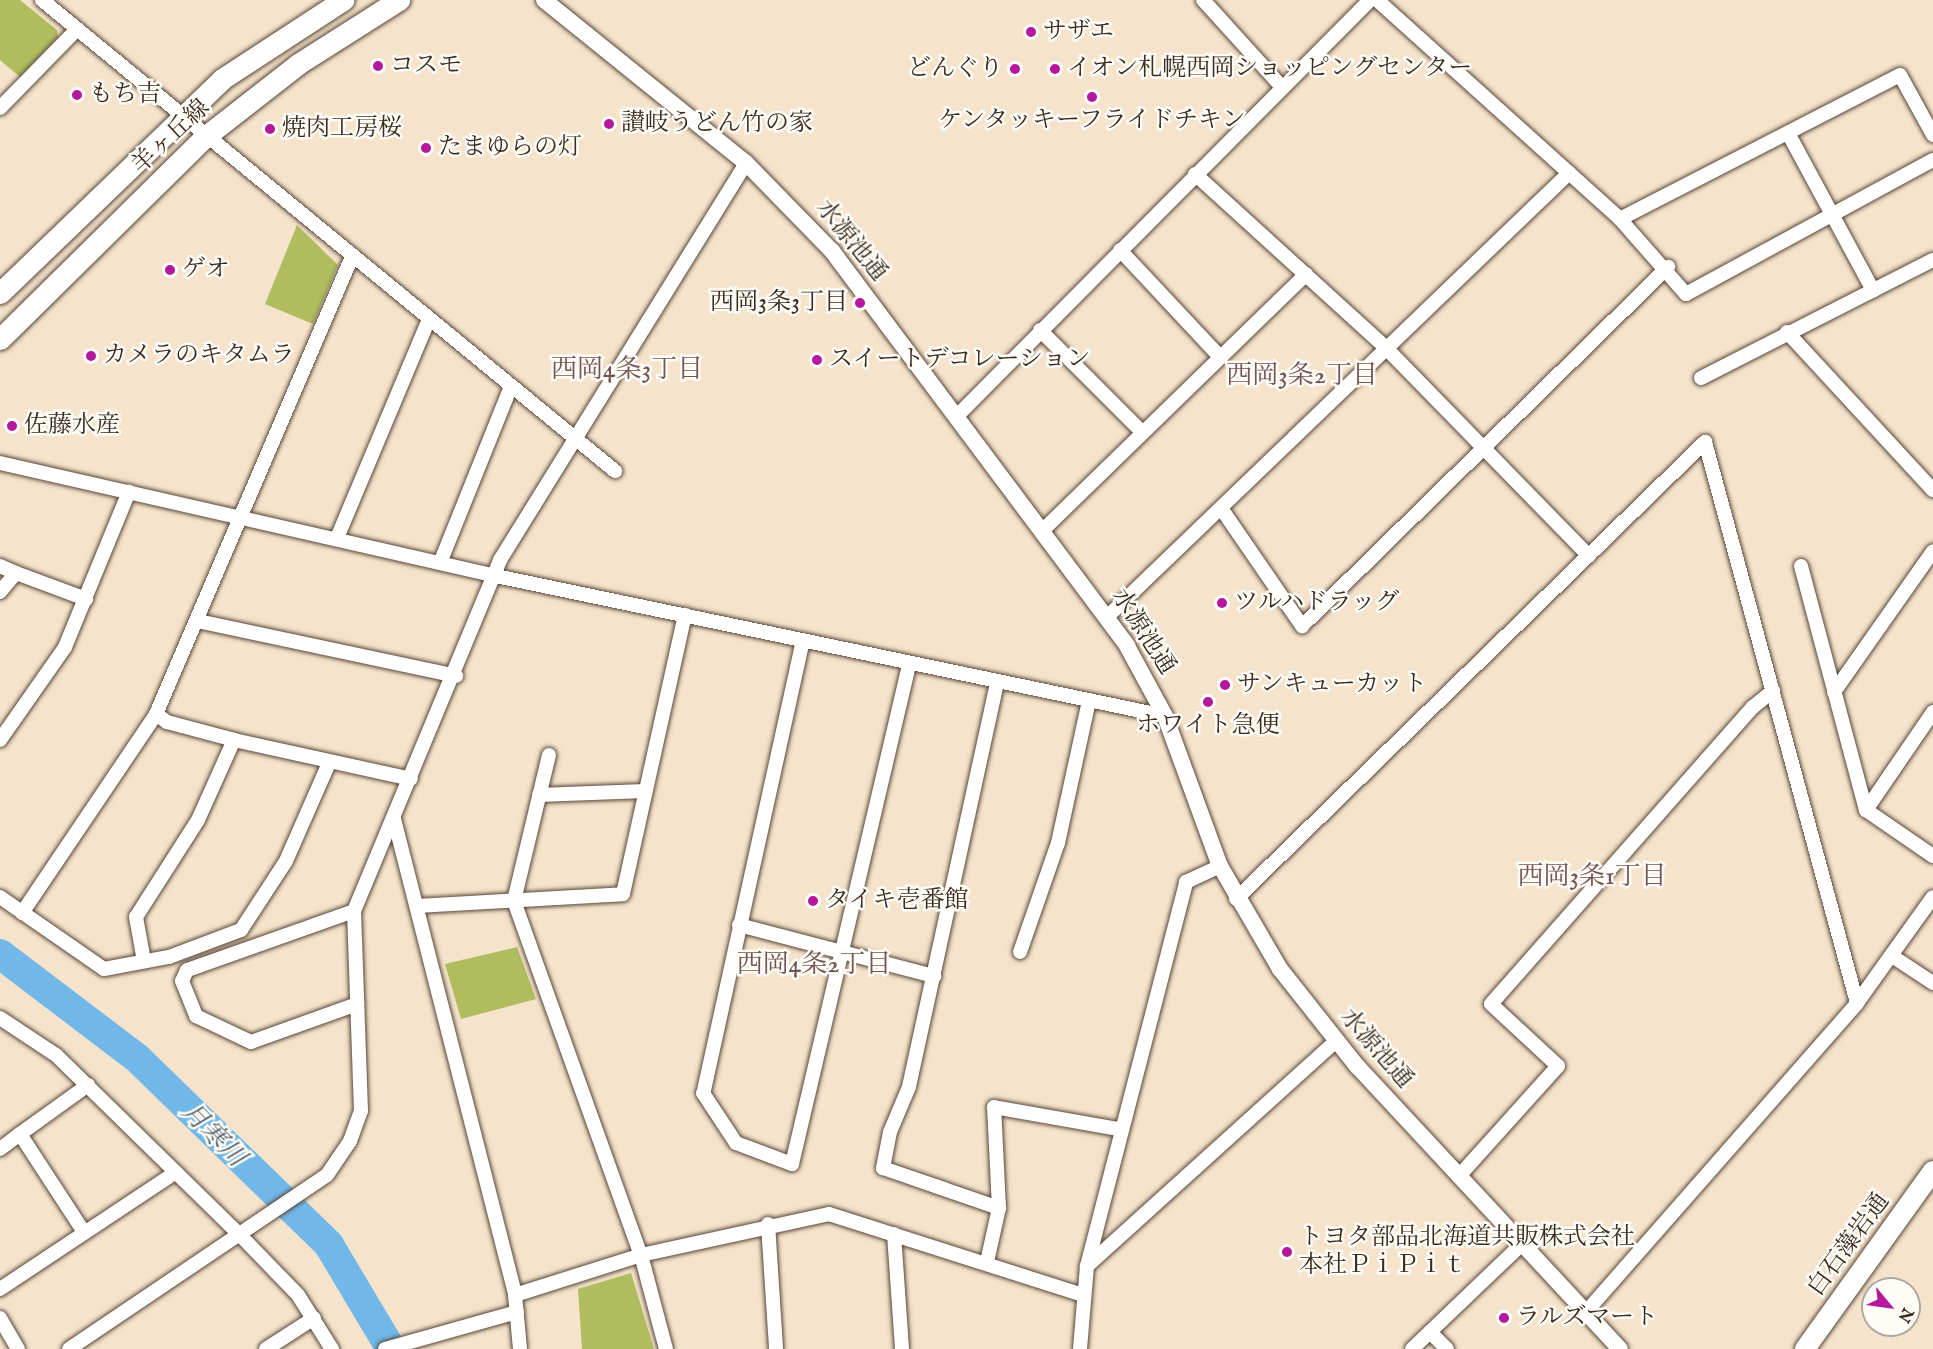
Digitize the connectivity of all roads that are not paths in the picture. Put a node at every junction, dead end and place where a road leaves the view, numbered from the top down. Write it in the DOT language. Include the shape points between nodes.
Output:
graph roads {
  1 [pos="42,0"];
  2 [pos="343,0"];
  3 [pos="399,0"];
  4 [pos="544,0"];
  5 [pos="1203,0"];
  6 [pos="1370,0"];
  7 [pos="1377,0"];
  8 [pos="77,29"];
  9 [pos="1281,86"];
  10 [pos="0,108"];
  11 [pos="181,115"];
  12 [pos="1788,133"];
  13 [pos="1933,135"];
  14 [pos="206,136"];
  15 [pos="1933,160"];
  16 [pos="746,163"];
  17 [pos="1569,173"];
  18 [pos="1195,174"];
  19 [pos="1833,211"];
  20 [pos="1620,219"];
  21 [pos="1119,250"];
  22 [pos="353,255"];
  23 [pos="1933,260"];
  24 [pos="1668,267"];
  25 [pos="1306,274"];
  26 [pos="1873,290"];
  27 [pos="0,293"];
  28 [pos="429,321"];
  29 [pos="1040,330"];
  30 [pos="1787,332"];
  31 [pos="0,339"];
  32 [pos="1387,349"];
  33 [pos="1220,357"];
  34 [pos="1701,378"];
  35 [pos="510,389"];
  36 [pos="956,417"];
  37 [pos="1142,431"];
  38 [pos="574,442"];
  39 [pos="1487,446"];
  40 [pos="0,463"];
  41 [pos="615,471"];
  42 [pos="1933,490"];
  43 [pos="129,492"];
  44 [pos="1223,510"];
  45 [pos="240,519"];
  46 [pos="1042,530"];
  47 [pos="337,538"];
  48 [pos="1933,551"];
  49 [pos="1589,556"];
  50 [pos="440,562"];
  51 [pos="0,566"];
  52 [pos="1801,566"];
  53 [pos="16,573"];
  54 [pos="496,576"];
  55 [pos="0,592"];
  56 [pos="86,599"];
  57 [pos="685,615"];
  58 [pos="1107,617"];
  59 [pos="198,621"];
  60 [pos="803,640"];
  61 [pos="909,665"];
  62 [pos="456,676"];
  63 [pos="997,682"];
  64 [pos="1773,691"];
  65 [pos="1834,692"];
  66 [pos="1089,701"];
  67 [pos="1933,712"];
  68 [pos="156,714"];
  69 [pos="1165,716"];
  70 [pos="0,740"];
  71 [pos="234,740"];
  72 [pos="549,755"];
  73 [pos="329,763"];
  74 [pos="411,778"];
  75 [pos="645,790"];
  76 [pos="539,795"];
  77 [pos="1866,810"];
  78 [pos="393,819"];
  79 [pos="1933,856"];
  80 [pos="1220,866"];
  81 [pos="0,897"];
  82 [pos="1933,897"];
  83 [pos="1236,899"];
  84 [pos="514,902"];
  85 [pos="417,906"];
  86 [pos="354,911"];
  87 [pos="22,913"];
  88 [pos="739,925"];
  89 [pos="843,951"];
  90 [pos="1020,952"];
  91 [pos="1892,956"];
  92 [pos="144,961"];
  93 [pos="934,976"];
  94 [pos="1933,983"];
  95 [pos="1857,1003"];
  96 [pos="357,1004"];
  97 [pos="0,1018"];
  98 [pos="1335,1042"];
  99 [pos="88,1085"];
  100 [pos="1119,1129"];
  101 [pos="20,1134"];
  102 [pos="0,1149"];
  103 [pos="1933,1171"];
  104 [pos="176,1172"];
  105 [pos="1459,1176"];
  106 [pos="999,1208"];
  107 [pos="768,1224"];
  108 [pos="84,1232"];
  109 [pos="894,1234"];
  110 [pos="240,1235"];
  111 [pos="1521,1245"];
  112 [pos="641,1255"];
  113 [pos="987,1262"];
  114 [pos="1087,1266"];
  115 [pos="0,1289"];
  116 [pos="516,1295"];
  117 [pos="1083,1295"];
  118 [pos="517,1312"];
  119 [pos="1586,1312"];
  120 [pos="0,1318"];
  121 [pos="314,1318"];
  122 [pos="1430,1332"];
  123 [pos="18,1349"];
  124 [pos="69,1349"];
  125 [pos="266,1349"];
  126 [pos="332,1349"];
  127 [pos="385,1349"];
  128 [pos="520,1349"];
  129 [pos="666,1349"];
  130 [pos="776,1349"];
  131 [pos="902,1349"];
  132 [pos="1080,1349"];
  133 [pos="1412,1349"];
  134 [pos="1447,1349"];
  135 [pos="1620,1349"];
  136 [pos="1805,1349"];
  1 -- 8 [label="street"];
  2 -- 11 [label="main road, 羊ヶ丘線" via="275,40"];
  3 -- 14 [label="main road, 羊ヶ丘線" via="298,64"];
  4 -- 16 [label="street, 水源池通"];
  5 -- 9 [label="street"];
  6 -- 9 [label="street"];
  7 -- 17 [label="street"];
  8 -- 10 [label="street"];
  8 -- 11 [label="street"];
  9 -- 18 [label="street"];
  11 -- 14 [label="street"];
  11 -- 27 [label="main road, 羊ヶ丘線"];
  12 -- 13 [label="street" via="1900,75"];
  12 -- 19 [label="street"];
  12 -- 20 [label="street"];
  14 -- 22 [label="street"];
  14 -- 31 [label="main road, 羊ヶ丘線"];
  15 -- 19 [label="street"];
  16 -- 36 [label="street, 水源池通" via="832,251"];
  16 -- 38 [label="street"];
  17 -- 20 [label="street"];
  17 -- 32 [label="street"];
  18 -- 21 [label="street"];
  18 -- 25 [label="street"];
  19 -- 24 [label="street" via="1686,294"];
  19 -- 26 [label="street"];
  20 -- 24 [label="street"];
  21 -- 29 [label="street"];
  21 -- 33 [label="street"];
  22 -- 28 [label="street"];
  22 -- 45 [label="street"];
  23 -- 26 [label="street"];
  24 -- 39 [label="street"];
  25 -- 32 [label="street"];
  25 -- 33 [label="street"];
  26 -- 30 [label="street"];
  28 -- 35 [label="street"];
  28 -- 47 [label="street"];
  29 -- 36 [label="street"];
  29 -- 37 [label="street"];
  30 -- 34 [label="street"];
  30 -- 42 [label="street"];
  32 -- 39 [label="street"];
  32 -- 44 [label="street"];
  33 -- 37 [label="street"];
  35 -- 38 [label="street"];
  35 -- 50 [label="street"];
  36 -- 46 [label="street, 水源池通"];
  37 -- 46 [label="street"];
  38 -- 41 [label="street"];
  38 -- 54 [label="street" via="517,530"];
  39 -- 44 [label="street" via="1302,626"];
  39 -- 49 [label="street"];
  40 -- 43 [label="street"];
  43 -- 45 [label="street"];
  43 -- 56 [label="street"];
  44 -- 58 [label="street"];
  45 -- 47 [label="street"];
  45 -- 59 [label="street"];
  46 -- 58 [label="street, 水源池通"];
  47 -- 50 [label="street"];
  48 -- 65 [label="street"];
  49 -- 64 [label="street" via="1705,442"];
  49 -- 83 [label="street"];
  50 -- 54 [label="street"];
  51 -- 53 [label="street"];
  52 -- 65 [label="street"];
  53 -- 55 [label="street"];
  53 -- 56 [label="street"];
  54 -- 57 [label="street"];
  54 -- 62 [label="street"];
  56 -- 70 [label="street" via="65,647"];
  57 -- 60 [label="street"];
  57 -- 75 [label="street"];
  58 -- 69 [label="street, 水源池通"];
  59 -- 62 [label="street"];
  59 -- 68 [label="street"];
  60 -- 61 [label="street"];
  60 -- 88 [label="street"];
  61 -- 63 [label="street"];
  61 -- 89 [label="street"];
  62 -- 74 [label="street"];
  63 -- 66 [label="street"];
  63 -- 93 [label="street"];
  64 -- 95 [label="street"];
  64 -- 105 [label="street" via="1753,707 1491,1004 1558,1066"];
  65 -- 77 [label="street"];
  66 -- 69 [label="street"];
  66 -- 90 [label="street" via="1058,843"];
  67 -- 77 [label="street"];
  68 -- 71 [label="street" via="167,722"];
  68 -- 87 [label="street"];
  69 -- 80 [label="street, 水源池通"];
  71 -- 73 [label="street"];
  71 -- 92 [label="street" via="198,820 136,917"];
  72 -- 76 [label="street"];
  73 -- 74 [label="street"];
  73 -- 92 [label="street" via="286,861 241,930"];
  74 -- 78 [label="street"];
  75 -- 76 [label="street"];
  75 -- 84 [label="street" via="623,894"];
  76 -- 84 [label="street"];
  77 -- 79 [label="street"];
  78 -- 85 [label="street"];
  78 -- 86 [label="street"];
  80 -- 83 [label="street, 水源池通"];
  80 -- 100 [label="street" via="1186,882"];
  81 -- 87 [label="street"];
  82 -- 91 [label="street"];
  83 -- 98 [label="street, 水源池通"];
  84 -- 85 [label="street"];
  84 -- 112 [label="street"];
  85 -- 116 [label="street"];
  86 -- 96 [label="street"];
  86 -- 96 [label="street" via="187,970 182,981 196,1016 250,1042"];
  87 -- 92 [label="street" via="104,969"];
  88 -- 89 [label="street"];
  88 -- 89 [label="street" via="703,1093 736,1143 792,1164"];
  89 -- 93 [label="street"];
  91 -- 94 [label="street"];
  91 -- 95 [label="street"];
  93 -- 106 [label="street" via="909,1087 890,1132 883,1168"];
  95 -- 119 [label="street"];
  96 -- 110 [label="street" via="361,1111 350,1141 327,1174"];
  97 -- 99 [label="street"];
  98 -- 105 [label="street, 水源池通"];
  98 -- 114 [label="street"];
  99 -- 101 [label="street"];
  99 -- 104 [label="street"];
  100 -- 106 [label="street" via="994,1107"];
  100 -- 114 [label="street"];
  101 -- 102 [label="street"];
  101 -- 108 [label="street"];
  103 -- 136 [label="main road, 白石藻岩通"];
  104 -- 108 [label="street"];
  104 -- 110 [label="street"];
  105 -- 111 [label="street, 水源池通"];
  106 -- 113 [label="street"];
  107 -- 109 [label="street" via="829,1214"];
  107 -- 112 [label="street"];
  107 -- 130 [label="street"];
  108 -- 115 [label="street"];
  109 -- 113 [label="street"];
  109 -- 131 [label="street"];
  110 -- 121 [label="street"];
  110 -- 124 [label="street"];
  111 -- 119 [label="street, 水源池通"];
  111 -- 122 [label="street"];
  112 -- 116 [label="street"];
  112 -- 129 [label="street"];
  113 -- 117 [label="street"];
  114 -- 117 [label="street"];
  116 -- 118 [label="street"];
  117 -- 132 [label="street"];
  118 -- 127 [label="street"];
  118 -- 128 [label="street"];
  119 -- 135 [label="street, 水源池通"];
  120 -- 123 [label="street"];
  121 -- 125 [label="street"];
  121 -- 126 [label="street"];
  122 -- 133 [label="street"];
  122 -- 134 [label="street"];
}
